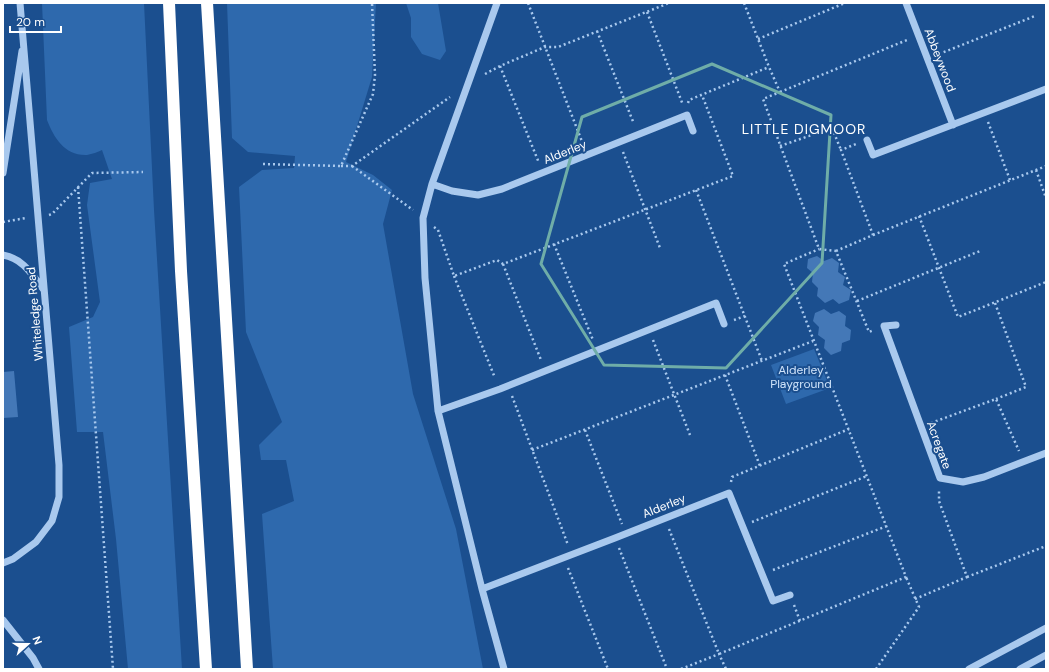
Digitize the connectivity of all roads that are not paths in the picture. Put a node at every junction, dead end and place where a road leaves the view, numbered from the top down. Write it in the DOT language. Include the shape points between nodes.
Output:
graph roads {
  1 [pos="20,3"];
  2 [pos="169,3"];
  3 [pos="207,3"];
  4 [pos="497,3"];
  5 [pos="906,3"];
  6 [pos="24,39"];
  7 [pos="1046,89"];
  8 [pos="953,125"];
  9 [pos="693,131"];
  10 [pos="867,140"];
  11 [pos="3,173"];
  12 [pos="432,184"];
  13 [pos="3,255"];
  14 [pos="45,291"];
  15 [pos="724,324"];
  16 [pos="896,325"];
  17 [pos="438,411"];
  18 [pos="1046,453"];
  19 [pos="3,563"];
  20 [pos="482,589"];
  21 [pos="790,595"];
  22 [pos="3,620"];
  23 [pos="1046,628"];
  24 [pos="1046,655"];
  25 [pos="39,669"];
  26 [pos="206,669"];
  27 [pos="247,669"];
  28 [pos="504,669"];
  29 [pos="969,669"];
  30 [pos="1020,669"];
  1 -- 6 [label="street, Whiteledge Road"];
  2 -- 26 [label="highway" via="181,271"];
  3 -- 27 [label="highway"];
  4 -- 12 [label="street"];
  5 -- 8 [label="street, Abbeywood"];
  6 -- 11 [label="street, Whiteledge Road"];
  6 -- 14 [label="street, Whiteledge Road"];
  7 -- 8 [label="street"];
  8 -- 10 [label="street" via="873,156"];
  9 -- 12 [label="street, Alderley" via="687,115 502,189 478,195 452,191"];
  12 -- 17 [label="street" via="423,218 425,278"];
  13 -- 14 [label="street" via="16,259 26,266"];
  14 -- 19 [label="street, Whiteledge Road" via="59,465 59,496 52,521 36,542"];
  15 -- 17 [label="street" via="716,303 500,390"];
  16 -- 18 [label="street, Acregate" via="884,326 940,478 963,482 984,477"];
  17 -- 20 [label="street"];
  20 -- 21 [label="street, Alderley" via="729,493 774,601"];
  20 -- 28 [label="street"];
  22 -- 25 [label="street"];
  23 -- 29 [label="street"];
  24 -- 30 [label="street"];
}
